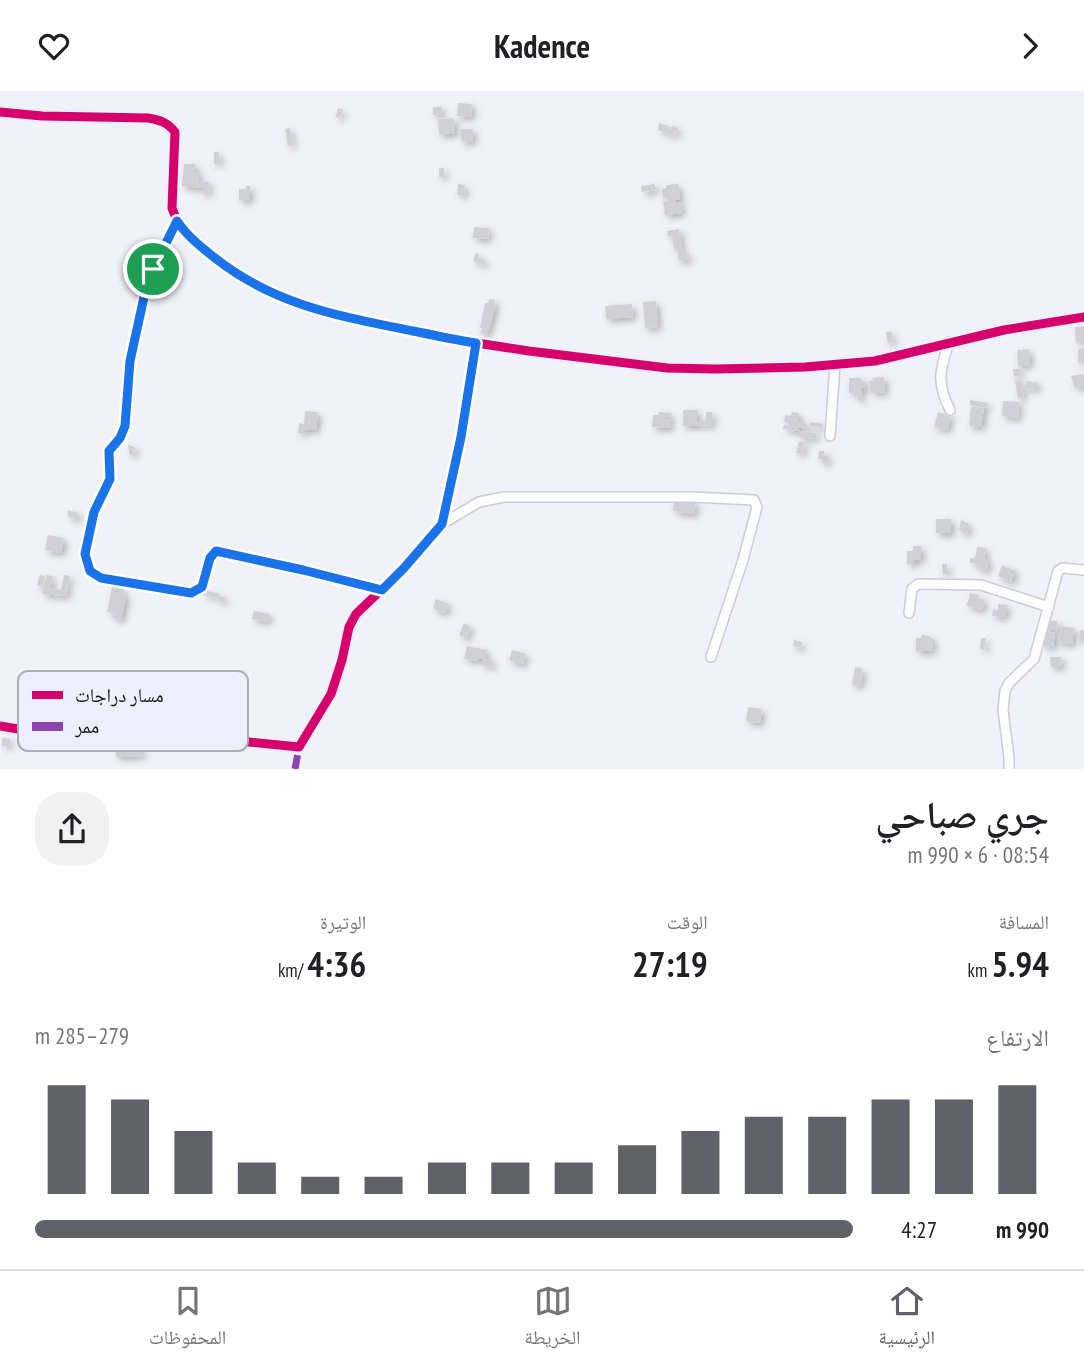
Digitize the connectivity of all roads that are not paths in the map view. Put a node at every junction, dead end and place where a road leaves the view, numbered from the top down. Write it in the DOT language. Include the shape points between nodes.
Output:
graph roads {
  1 [pos="0,111"];
  2 [pos="177,221"];
  3 [pos="1084,317"];
  4 [pos="949,342"];
  5 [pos="476,343"];
  6 [pos="835,365"];
  7 [pos="950,410"];
  8 [pos="830,436"];
  9 [pos="442,524"];
  10 [pos="1084,570"];
  11 [pos="382,590"];
  12 [pos="1049,607"];
  13 [pos="909,614"];
  14 [pos="711,657"];
  15 [pos="0,726"];
  16 [pos="18,729"];
  17 [pos="248,742"];
  18 [pos="1009,768"];
  1 -- 2 [label="street" via="148,118 169,125 175,132 172,208"];
  2 -- 5 [label="street" via="230,269 292,303"];
  2 -- 11 [label="street" via="146,288 130,361 125,426 109,451 110,479 94,512 85,554 90,571 101,578 191,593 202,587 216,551"];
  3 -- 4 [label="street"];
  4 -- 6 [label="street" via="875,361"];
  4 -- 7 [label="street" via="939,378"];
  5 -- 6 [label="street" via="667,368"];
  5 -- 9 [label="street"];
  6 -- 8 [label="street"];
  9 -- 11 [label="street"];
  9 -- 14 [label="street" via="479,502 504,496 754,500 756,514"];
  10 -- 12 [label="street" via="1058,571"];
  11 -- 17 [label="street" via="349,627 331,694 299,747"];
  12 -- 13 [label="street" via="981,585 918,585 912,589"];
  12 -- 18 [label="street" via="1034,659 1005,691"];
  15 -- 16 [label="street"];
}
